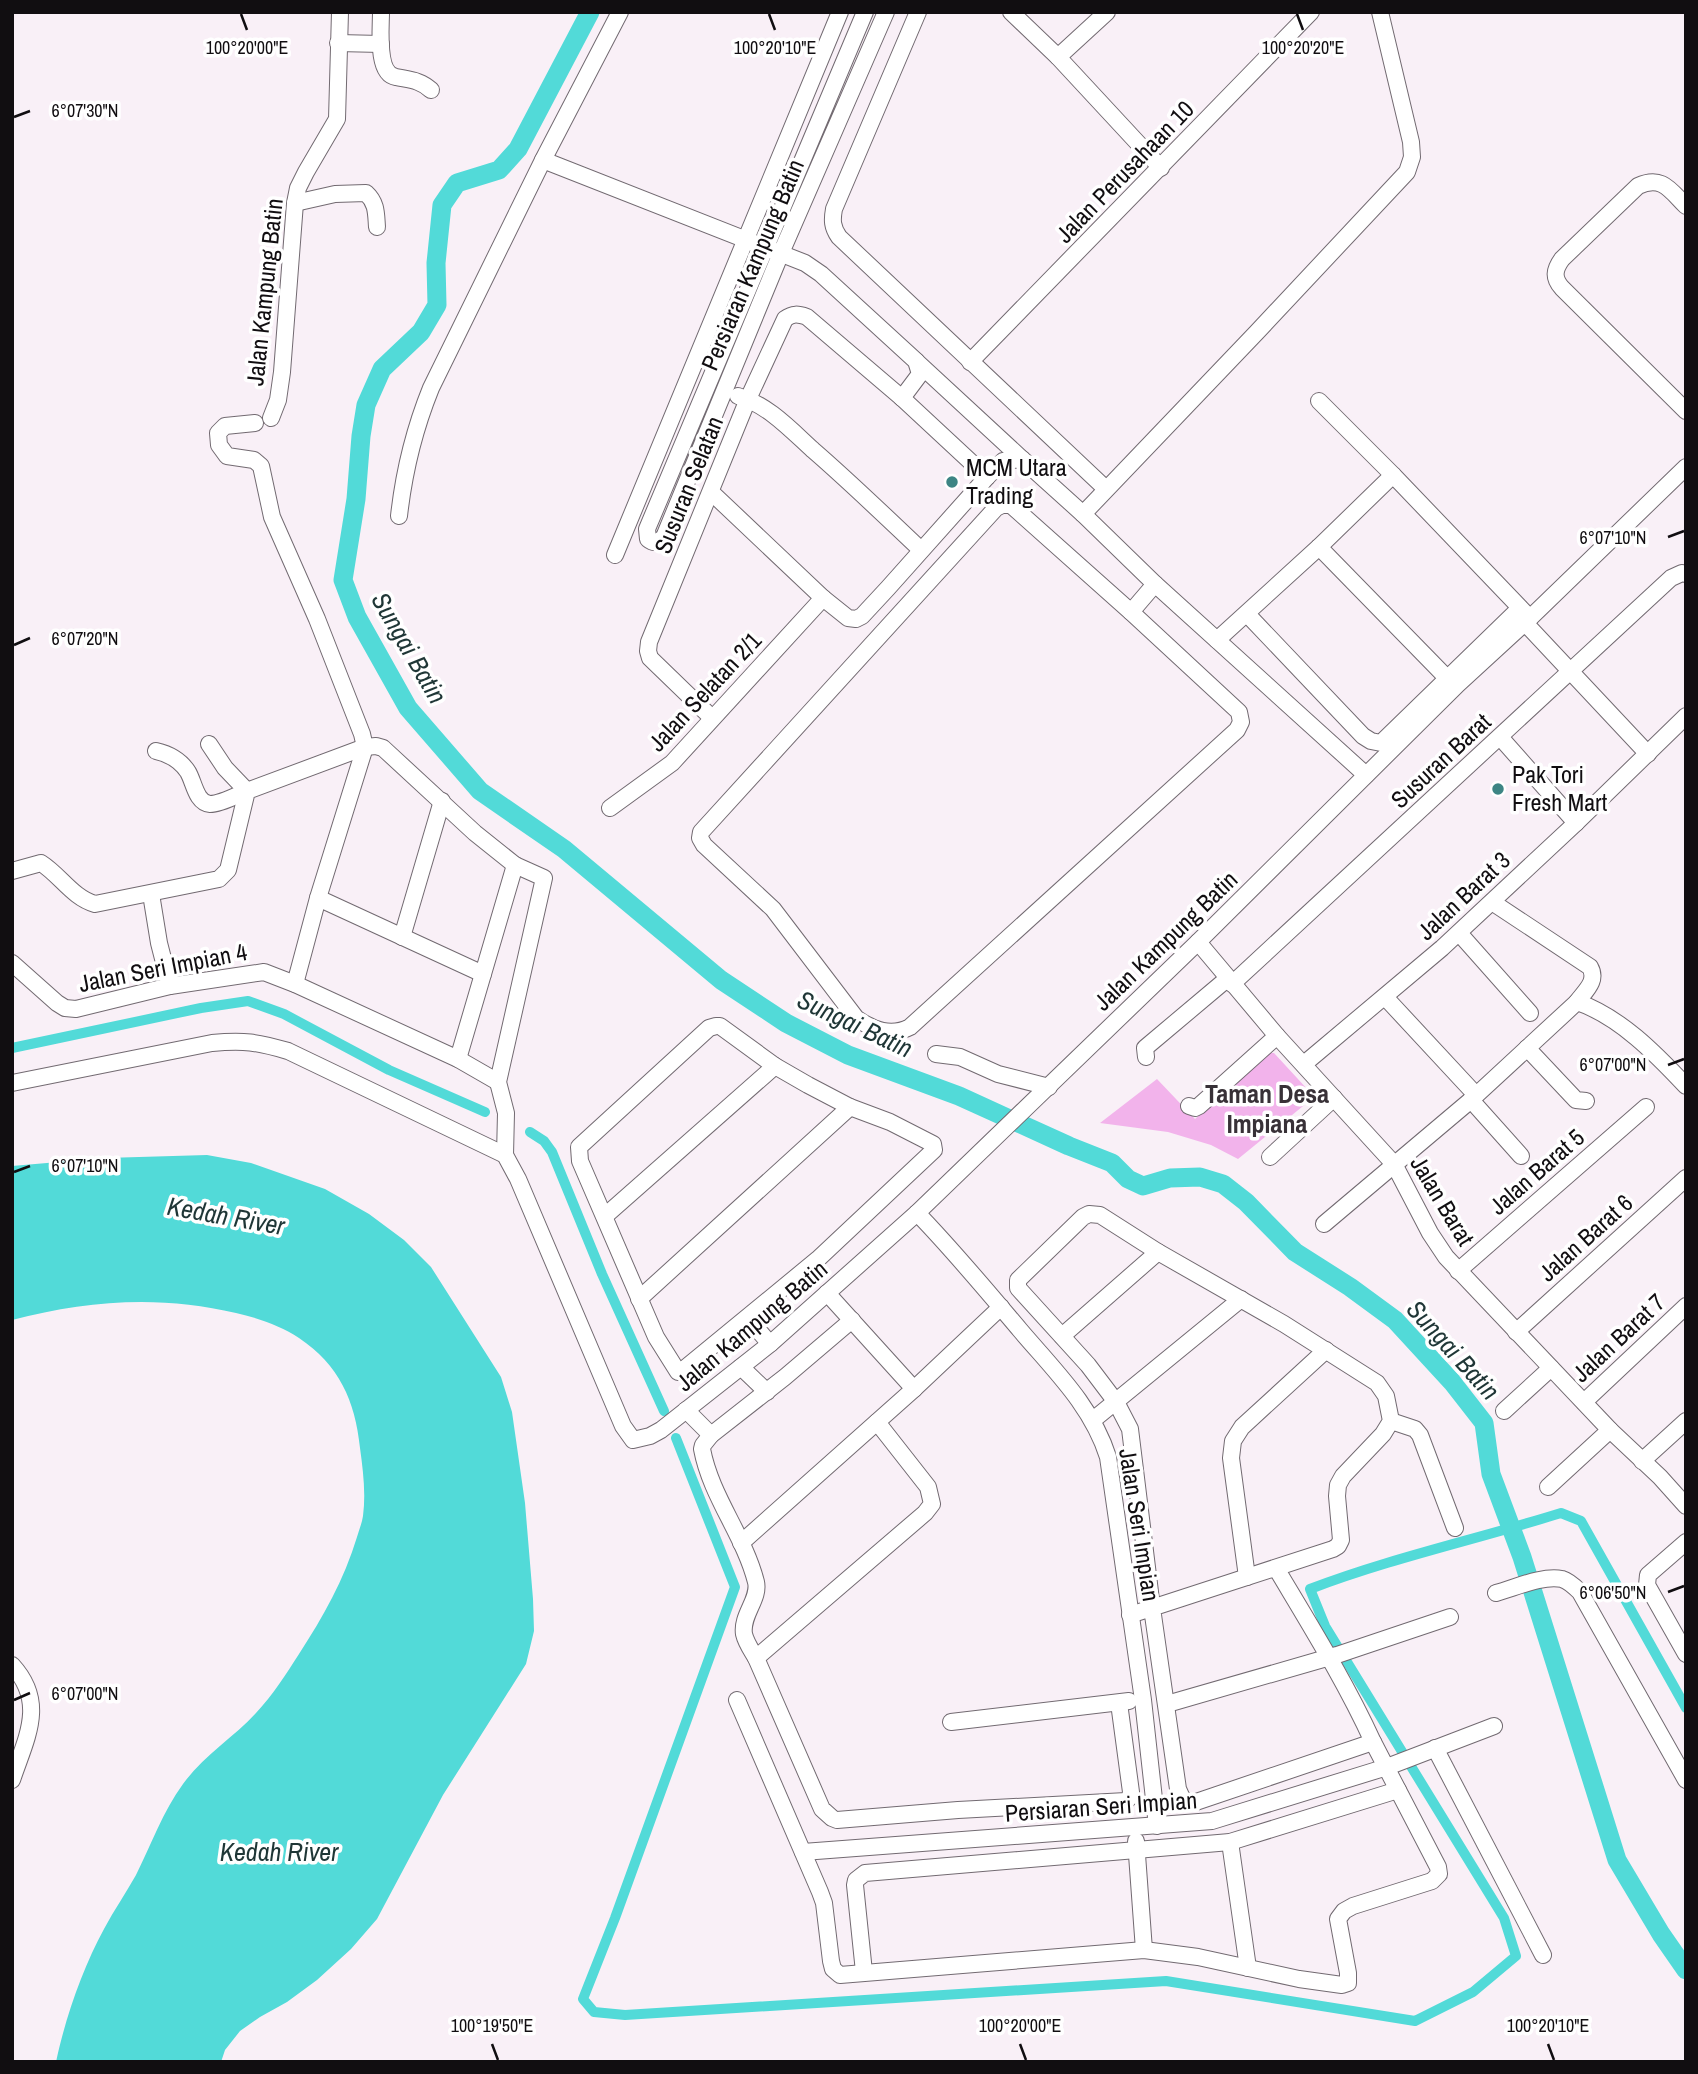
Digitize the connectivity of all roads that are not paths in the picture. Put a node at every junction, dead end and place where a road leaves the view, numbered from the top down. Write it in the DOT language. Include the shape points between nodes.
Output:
graph roads {
  1 [pos="340,12"];
  2 [pos="381,12"];
  3 [pos="620,12"];
  4 [pos="840,12"];
  5 [pos="865,12"];
  6 [pos="886,12"];
  7 [pos="918,12"];
  8 [pos="1011,12"];
  9 [pos="1107,12"];
  10 [pos="1311,12"];
  11 [pos="1380,12"];
  12 [pos="338,43"];
  13 [pos="381,44"];
  14 [pos="1058,57"];
  15 [pos="431,90"];
  16 [pos="543,160"];
  17 [pos="1160,168"];
  18 [pos="295,203"];
  19 [pos="1686,206"];
  20 [pos="377,227"];
  21 [pos="746,241"];
  22 [pos="764,247"];
  23 [pos="781,253"];
  24 [pos="916,361"];
  25 [pos="970,362"];
  26 [pos="725,392"];
  27 [pos="902,398"];
  28 [pos="748,399"];
  29 [pos="1319,401"];
  30 [pos="1686,411"];
  31 [pos="1022,459"];
  32 [pos="1686,467"];
  33 [pos="1393,475"];
  34 [pos="986,477"];
  35 [pos="1106,489"];
  36 [pos="711,492"];
  37 [pos="1083,514"];
  38 [pos="399,516"];
  39 [pos="1319,547"];
  40 [pos="921,550"];
  41 [pos="615,555"];
  42 [pos="1684,574"];
  43 [pos="1154,584"];
  44 [pos="823,598"];
  45 [pos="1131,612"];
  46 [pos="1247,614"];
  47 [pos="1525,616"];
  48 [pos="1217,640"];
  49 [pos="1571,671"];
  50 [pos="1452,681"];
  51 [pos="1686,716"];
  52 [pos="712,718"];
  53 [pos="1500,737"];
  54 [pos="209,744"];
  55 [pos="365,747"];
  56 [pos="156,751"];
  57 [pos="1648,754"];
  58 [pos="1366,775"];
  59 [pos="247,791"];
  60 [pos="442,801"];
  61 [pos="610,808"];
  62 [pos="1576,824"];
  63 [pos="514,865"];
  64 [pos="12,871"];
  65 [pos="151,894"];
  66 [pos="318,898"];
  67 [pos="1492,902"];
  68 [pos="1459,933"];
  69 [pos="402,937"];
  70 [pos="1198,942"];
  71 [pos="12,962"];
  72 [pos="484,974"];
  73 [pos="1230,981"];
  74 [pos="295,984"];
  75 [pos="170,986"];
  76 [pos="1385,996"];
  77 [pos="1577,1002"];
  78 [pos="1530,1013"];
  79 [pos="1277,1036"];
  80 [pos="1527,1048"];
  81 [pos="936,1054"];
  82 [pos="1146,1057"];
  83 [pos="458,1059"];
  84 [pos="1304,1065"];
  85 [pos="775,1066"];
  86 [pos="498,1082"];
  87 [pos="12,1083"];
  88 [pos="1686,1086"];
  89 [pos="1049,1087"];
  90 [pos="1474,1097"];
  91 [pos="1334,1098"];
  92 [pos="1586,1101"];
  93 [pos="1189,1106"];
  94 [pos="850,1107"];
  95 [pos="1646,1107"];
  96 [pos="505,1155"];
  97 [pos="1521,1156"];
  98 [pos="1270,1157"];
  99 [pos="1394,1164"];
  100 [pos="1686,1178"];
  101 [pos="917,1213"];
  102 [pos="605,1216"];
  103 [pos="1324,1224"];
  104 [pos="1158,1252"];
  105 [pos="1458,1271"];
  106 [pos="827,1293"];
  107 [pos="1241,1298"];
  108 [pos="639,1300"];
  109 [pos="1686,1306"];
  110 [pos="1001,1307"];
  111 [pos="748,1318"];
  112 [pos="852,1320"];
  113 [pos="1516,1332"];
  114 [pos="1062,1336"];
  115 [pos="770,1344"];
  116 [pos="1326,1350"];
  117 [pos="741,1367"];
  118 [pos="1551,1368"];
  119 [pos="915,1389"];
  120 [pos="766,1392"];
  121 [pos="1116,1402"];
  122 [pos="1584,1402"];
  123 [pos="686,1410"];
  124 [pos="1504,1411"];
  125 [pos="1093,1420"];
  126 [pos="1391,1421"];
  127 [pos="1686,1421"];
  128 [pos="877,1422"];
  129 [pos="1610,1430"];
  130 [pos="711,1436"];
  131 [pos="1642,1461"];
  132 [pos="1548,1487"];
  133 [pos="1686,1506"];
  134 [pos="1455,1528"];
  135 [pos="1686,1542"];
  136 [pos="741,1543"];
  137 [pos="1276,1568"];
  138 [pos="1247,1577"];
  139 [pos="1496,1593"];
  140 [pos="1152,1608"];
  141 [pos="1130,1615"];
  142 [pos="1450,1617"];
  143 [pos="1339,1654"];
  144 [pos="1686,1654"];
  145 [pos="756,1658"];
  146 [pos="12,1665"];
  147 [pos="737,1700"];
  148 [pos="1143,1700"];
  149 [pos="1119,1703"];
  150 [pos="1167,1704"];
  151 [pos="951,1722"];
  152 [pos="1494,1726"];
  153 [pos="1373,1742"];
  154 [pos="1435,1748"];
  155 [pos="1391,1765"];
  156 [pos="12,1780"];
  157 [pos="1686,1780"];
  158 [pos="1398,1790"];
  159 [pos="1157,1826"];
  160 [pos="1134,1827"];
  161 [pos="1230,1842"];
  162 [pos="1137,1851"];
  163 [pos="803,1852"];
  164 [pos="1144,1950"];
  165 [pos="1543,1955"];
  166 [pos="1248,1968"];
  167 [pos="864,1972"];
  1 -- 12 [label="street, Jalan Kampung Batin"];
  2 -- 13 [label="street"];
  3 -- 16 [label="street"];
  4 -- 21 [label="street"];
  5 -- 22 [label="street, Persiaran Kampung Batin"];
  6 -- 23 [label="street, Persiaran Kampung Batin"];
  7 -- 25 [label="street" via="832,221 839,237"];
  8 -- 14 [label="street"];
  9 -- 14 [label="street"];
  10 -- 17 [label="street, Jalan Perusahaan 10"];
  11 -- 35 [label="street" via="1411,142 1407,172"];
  12 -- 13 [label="street"];
  12 -- 18 [label="street, Jalan Kampung Batin" via="337,119 306,172"];
  13 -- 15 [label="street" via="383,65 391,76 419,81"];
  14 -- 17 [label="street"];
  16 -- 21 [label="street"];
  16 -- 38 [label="street" via="431,388 410,449"];
  17 -- 25 [label="street, Jalan Perusahaan 10"];
  18 -- 20 [label="street" via="366,193 375,206"];
  18 -- 55 [label="street, Jalan Kampung Batin" via="278,400 263,420 225,426 218,433 219,445 227,456 254,460 261,466 272,517"];
  19 -- 30 [label="street" via="1661,183 1638,186 1562,259 1555,275 1556,282"];
  21 -- 22 [label="street"];
  21 -- 41 [label="street"];
  22 -- 23 [label="street"];
  22 -- 26 [label="street, Persiaran Kampung Batin" via="647,529 652,542 664,537"];
  23 -- 24 [label="street" via="821,274"];
  23 -- 26 [label="street, Persiaran Kampung Batin"];
  24 -- 27 [label="street" via="920,374"];
  24 -- 31 [label="street"];
  25 -- 35 [label="street"];
  26 -- 28 [label="street"];
  27 -- 28 [label="street, Susuran Selatan" via="807,317 791,314"];
  27 -- 34 [label="street, Susuran Selatan"];
  28 -- 36 [label="street, Susuran Selatan"];
  28 -- 40 [label="street" via="773,414"];
  29 -- 33 [label="street"];
  31 -- 34 [label="street" via="1003,461"];
  31 -- 37 [label="street"];
  32 -- 47 [label="street, Jalan Kampung Batin"];
  33 -- 39 [label="street"];
  33 -- 47 [label="street"];
  34 -- 40 [label="street"];
  35 -- 37 [label="street"];
  36 -- 44 [label="street"];
  36 -- 52 [label="street, Susuran Selatan" via="648,651"];
  37 -- 43 [label="street"];
  39 -- 46 [label="street"];
  39 -- 50 [label="street"];
  40 -- 44 [label="street" via="856,620"];
  42 -- 49 [label="street, Susuran Barat" via="1671,578"];
  43 -- 45 [label="street"];
  43 -- 48 [label="street"];
  44 -- 52 [label="street, Jalan Selatan 2/1"];
  45 -- 45 [label="street" via="1239,712 1237,730 910,1027 890,1032 868,1027 856,1018 773,909 704,845 701,832 996,508 1011,505"];
  46 -- 48 [label="street"];
  46 -- 50 [label="street" via="1371,741 1381,743"];
  47 -- 49 [label="street"];
  47 -- 50 [label="street, Jalan Kampung Batin"];
  48 -- 58 [label="street"];
  49 -- 53 [label="street, Susuran Barat"];
  49 -- 57 [label="street"];
  50 -- 58 [label="street, Jalan Kampung Batin"];
  51 -- 57 [label="street, Jalan Barat 3"];
  52 -- 61 [label="street, Jalan Selatan 2/1" via="672,763"];
  53 -- 62 [label="street"];
  53 -- 73 [label="street, Susuran Barat"];
  54 -- 59 [label="street"];
  55 -- 59 [label="street"];
  55 -- 60 [label="street" via="376,746 390,753"];
  55 -- 66 [label="street"];
  56 -- 59 [label="street" via="169,754 188,771 205,803"];
  57 -- 62 [label="street, Jalan Barat 3"];
  58 -- 70 [label="street, Jalan Kampung Batin"];
  59 -- 65 [label="street" via="223,876"];
  60 -- 63 [label="street"];
  60 -- 69 [label="street"];
  62 -- 67 [label="street, Jalan Barat 3"];
  63 -- 72 [label="street"];
  63 -- 86 [label="street" via="544,878"];
  64 -- 65 [label="street" via="41,863 94,904"];
  65 -- 75 [label="street"];
  66 -- 69 [label="street"];
  66 -- 74 [label="street"];
  67 -- 68 [label="street, Jalan Barat 3"];
  67 -- 77 [label="street" via="1590,967 1592,981"];
  68 -- 76 [label="street, Jalan Barat 3"];
  68 -- 78 [label="street"];
  69 -- 72 [label="street"];
  70 -- 73 [label="street, Jalan Barat"];
  70 -- 89 [label="street, Jalan Kampung Batin"];
  71 -- 75 [label="street, Jalan Seri Impian 4" via="65,1008"];
  72 -- 83 [label="street"];
  73 -- 79 [label="street, Jalan Barat"];
  73 -- 82 [label="street, Susuran Barat" via="1145,1048"];
  74 -- 75 [label="street, Jalan Seri Impian 4" via="264,972"];
  74 -- 83 [label="street, Jalan Seri Impian 4"];
  76 -- 84 [label="street, Jalan Barat 3"];
  76 -- 90 [label="street"];
  77 -- 80 [label="street"];
  77 -- 88 [label="street" via="1645,1045"];
  79 -- 84 [label="street, Jalan Barat"];
  79 -- 93 [label="street" via="1199,1106"];
  80 -- 90 [label="street"];
  80 -- 92 [label="street" via="1576,1100"];
  81 -- 89 [label="street" via="960,1057 998,1074"];
  83 -- 86 [label="street, Jalan Seri Impian 4"];
  84 -- 91 [label="street, Jalan Barat"];
  85 -- 94 [label="street"];
  85 -- 102 [label="street"];
  85 -- 102 [label="street" via="720,1026 709,1028 579,1147 580,1161"];
  86 -- 96 [label="street" via="506,1113"];
  87 -- 96 [label="street" via="212,1043 255,1042 288,1051"];
  89 -- 101 [label="street, Jalan Kampung Batin"];
  90 -- 97 [label="street"];
  90 -- 99 [label="street"];
  91 -- 98 [label="street"];
  91 -- 99 [label="street, Jalan Barat"];
  94 -- 108 [label="street"];
  94 -- 111 [label="street" via="933,1144 934,1150"];
  95 -- 105 [label="street, Jalan Barat 5"];
  96 -- 123 [label="street, Jalan Kampung Batin" via="627,1434 640,1440"];
  99 -- 103 [label="street"];
  99 -- 105 [label="street, Jalan Barat" via="1430,1233"];
  100 -- 113 [label="street, Jalan Barat 6"];
  101 -- 106 [label="street, Jalan Kampung Batin"];
  101 -- 110 [label="street, Jalan Seri Impian"];
  102 -- 108 [label="street"];
  104 -- 107 [label="street"];
  104 -- 114 [label="street"];
  104 -- 114 [label="street" via="1100,1215 1083,1217 1018,1280 1018,1288"];
  105 -- 113 [label="street, Jalan Barat"];
  106 -- 112 [label="street"];
  106 -- 115 [label="street, Jalan Kampung Batin"];
  107 -- 116 [label="street"];
  107 -- 121 [label="street"];
  108 -- 111 [label="street" via="678,1371"];
  109 -- 122 [label="street, Jalan Barat 7"];
  110 -- 119 [label="street"];
  110 -- 125 [label="street, Jalan Seri Impian"];
  111 -- 115 [label="street"];
  112 -- 119 [label="street"];
  112 -- 120 [label="street"];
  113 -- 118 [label="street, Jalan Barat"];
  114 -- 121 [label="street"];
  115 -- 117 [label="street, Jalan Kampung Batin"];
  116 -- 126 [label="street" via="1377,1383 1386,1396"];
  116 -- 138 [label="street" via="1242,1427 1233,1441 1231,1458"];
  117 -- 120 [label="street"];
  117 -- 123 [label="street, Jalan Kampung Batin"];
  118 -- 122 [label="street, Jalan Barat"];
  118 -- 124 [label="street"];
  119 -- 128 [label="street"];
  120 -- 130 [label="street"];
  121 -- 125 [label="street"];
  121 -- 140 [label="street" via="1132,1438"];
  122 -- 129 [label="street, Jalan Barat"];
  123 -- 130 [label="street"];
  125 -- 141 [label="street, Jalan Seri Impian" via="1108,1457"];
  126 -- 134 [label="street" via="1420,1435"];
  126 -- 137 [label="street" via="1338,1485 1342,1540 1338,1546"];
  127 -- 131 [label="street"];
  128 -- 136 [label="street"];
  128 -- 145 [label="street" via="928,1487 932,1504"];
  129 -- 131 [label="street, Jalan Barat"];
  129 -- 132 [label="street"];
  130 -- 136 [label="street" via="703,1445 704,1457"];
  131 -- 133 [label="street, Jalan Barat"];
  135 -- 144 [label="street" via="1648,1575 1647,1585"];
  136 -- 145 [label="street" via="757,1589 744,1623"];
  137 -- 138 [label="street"];
  137 -- 143 [label="street"];
  138 -- 140 [label="street"];
  139 -- 157 [label="street" via="1561,1579 1580,1592"];
  140 -- 141 [label="street"];
  140 -- 150 [label="street"];
  141 -- 148 [label="street, Jalan Seri Impian"];
  142 -- 143 [label="street"];
  143 -- 150 [label="street"];
  143 -- 153 [label="street"];
  145 -- 149 [label="street" via="822,1808 837,1820 1126,1801 1131,1792"];
  146 -- 156 [label="street" via="29,1690 32,1710"];
  147 -- 163 [label="street"];
  148 -- 149 [label="street"];
  148 -- 159 [label="street, Jalan Seri Impian"];
  149 -- 151 [label="street"];
  150 -- 153 [label="street" via="1178,1789 1188,1802"];
  152 -- 154 [label="street, Persiaran Seri Impian"];
  153 -- 155 [label="street"];
  154 -- 155 [label="street, Persiaran Seri Impian"];
  154 -- 165 [label="street"];
  155 -- 158 [label="street"];
  155 -- 159 [label="street, Persiaran Seri Impian" via="1224,1818"];
  158 -- 161 [label="street"];
  158 -- 166 [label="street" via="1438,1874 1432,1881 1353,1906 1339,1915 1349,1983"];
  159 -- 160 [label="street, Persiaran Seri Impian"];
  160 -- 162 [label="street"];
  160 -- 163 [label="street, Persiaran Seri Impian"];
  161 -- 162 [label="street"];
  161 -- 166 [label="street"];
  162 -- 164 [label="street"];
  162 -- 167 [label="street" via="865,1873 855,1885"];
  163 -- 167 [label="street" via="824,1903 833,1969 840,1975"];
  164 -- 166 [label="street"];
  164 -- 167 [label="street"];
}
